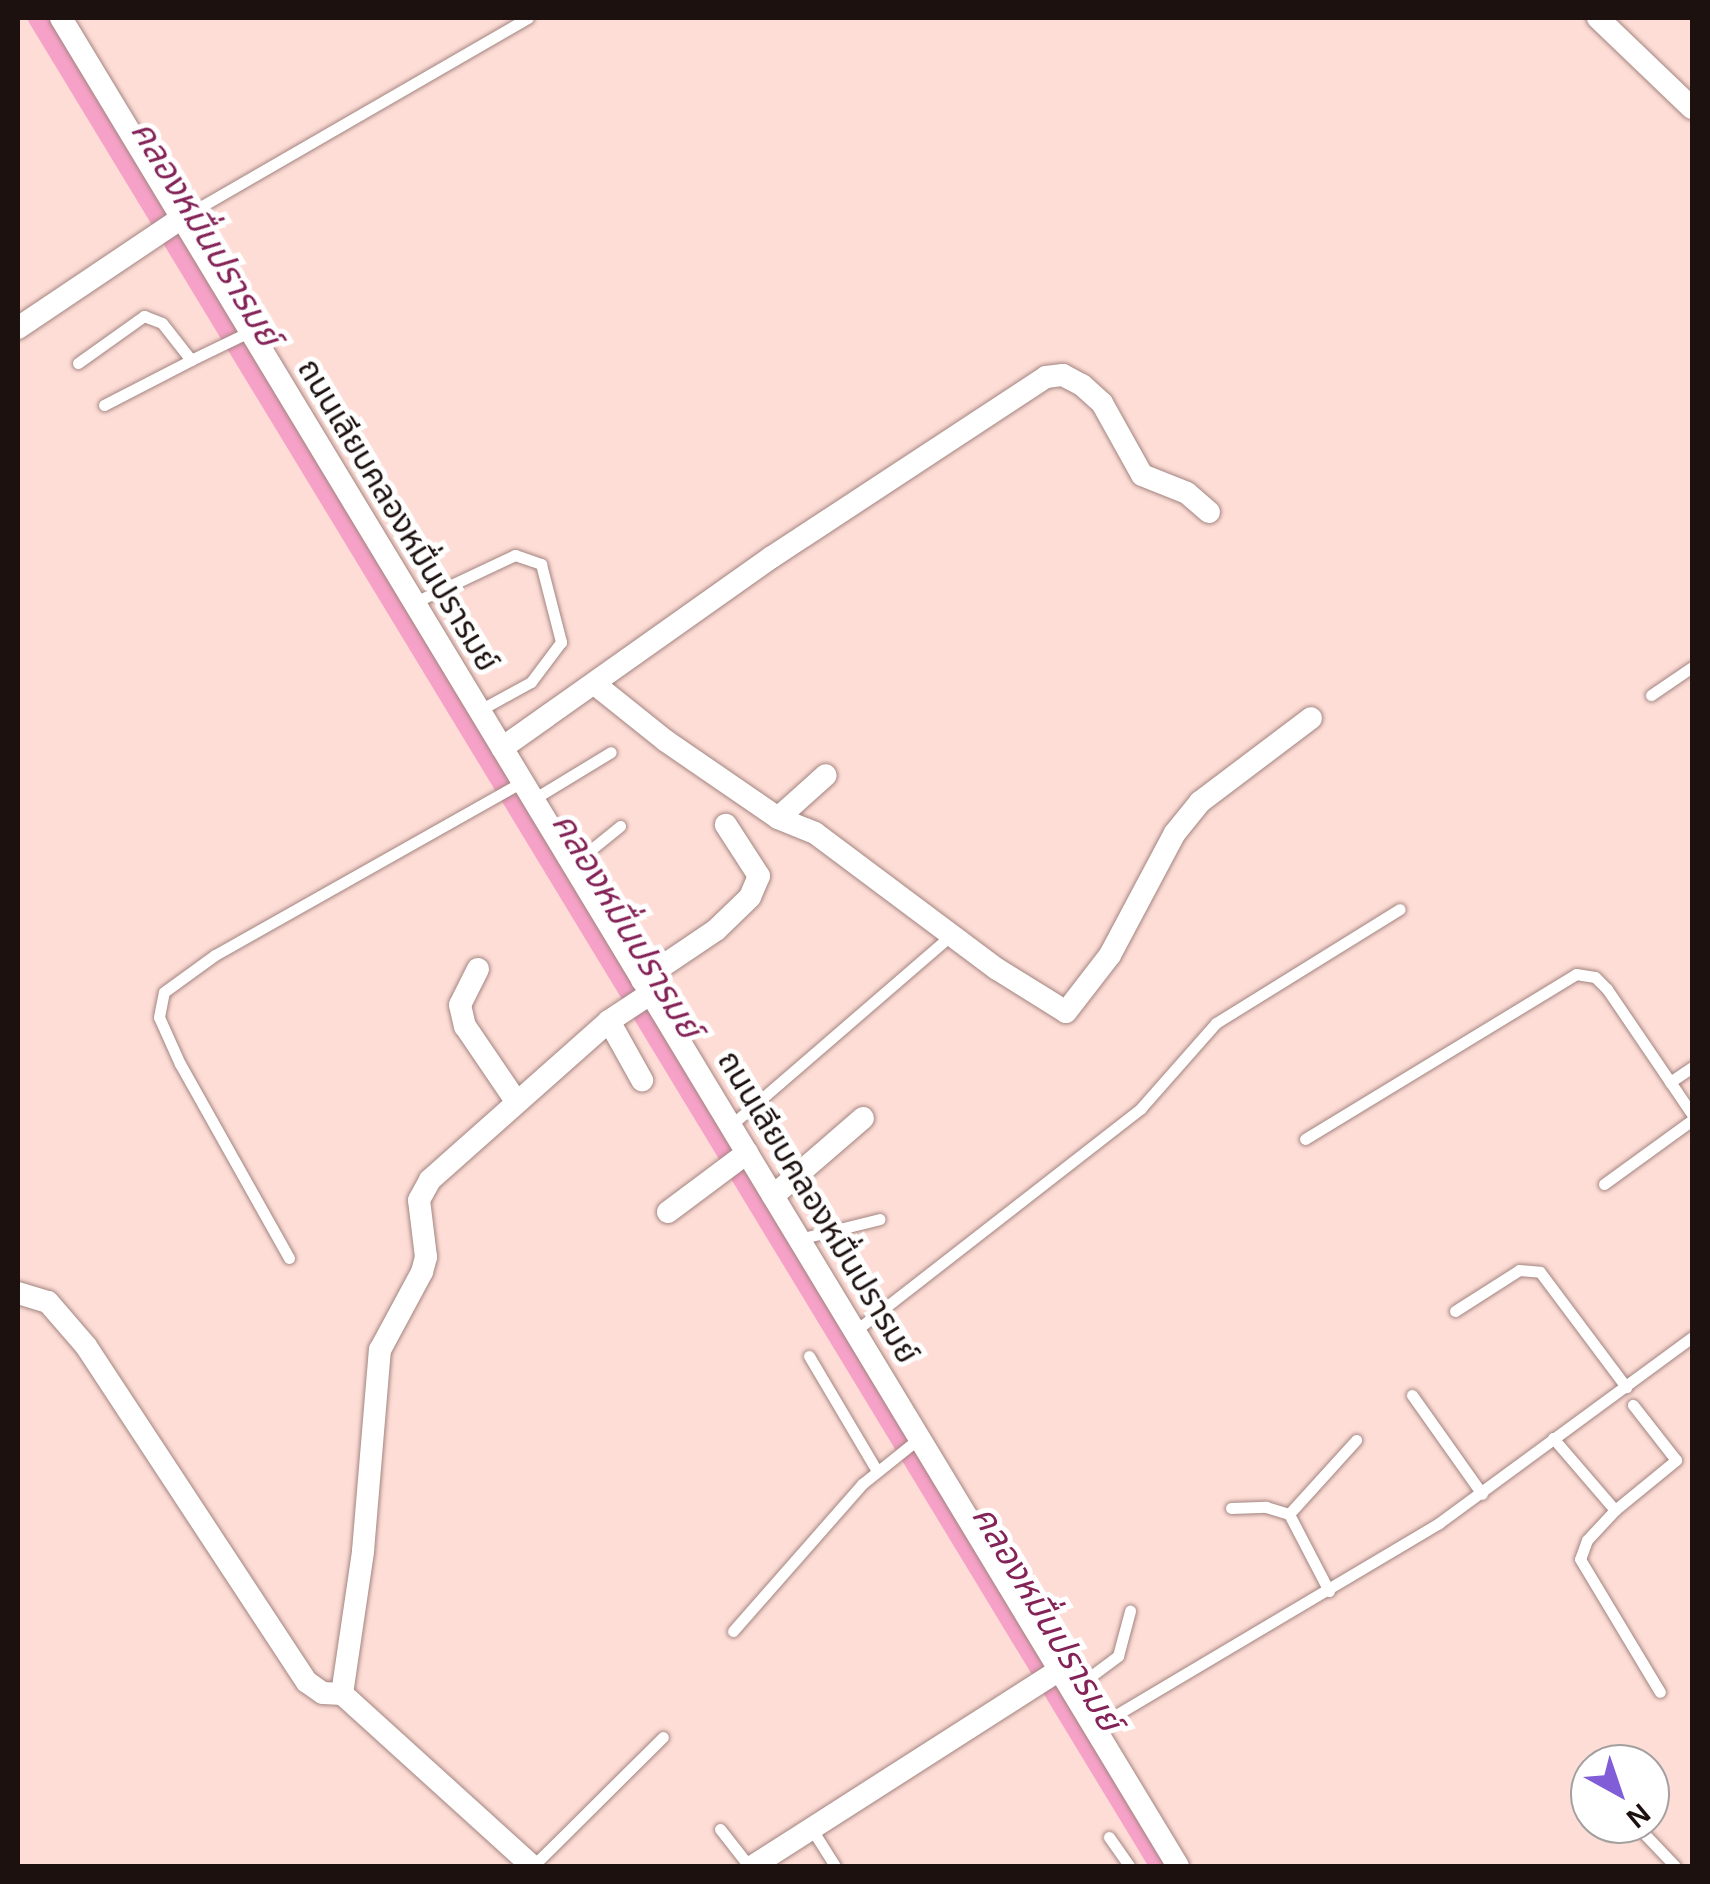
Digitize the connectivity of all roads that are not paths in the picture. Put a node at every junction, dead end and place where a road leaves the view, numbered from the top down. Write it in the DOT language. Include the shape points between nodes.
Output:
graph roads {
  1 [pos="61,18"];
  2 [pos="528,18"];
  3 [pos="1598,18"];
  4 [pos="1692,108"];
  5 [pos="168,227"];
  6 [pos="18,328"];
  7 [pos="244,335"];
  8 [pos="192,360"];
  9 [pos="78,363"];
  10 [pos="104,404"];
  11 [pos="1209,512"];
  12 [pos="412,604"];
  13 [pos="1692,667"];
  14 [pos="596,685"];
  15 [pos="1651,695"];
  16 [pos="480,710"];
  17 [pos="1311,718"];
  18 [pos="502,748"];
  19 [pos="611,752"];
  20 [pos="826,775"];
  21 [pos="514,792"];
  22 [pos="778,818"];
  23 [pos="726,825"];
  24 [pos="620,826"];
  25 [pos="572,865"];
  26 [pos="1400,909"];
  27 [pos="951,935"];
  28 [pos="478,970"];
  29 [pos="644,991"];
  30 [pos="614,1017"];
  31 [pos="1692,1066"];
  32 [pos="642,1080"];
  33 [pos="1670,1082"];
  34 [pos="516,1101"];
  35 [pos="1692,1117"];
  36 [pos="863,1118"];
  37 [pos="730,1126"];
  38 [pos="1306,1138"];
  39 [pos="734,1162"];
  40 [pos="1604,1184"];
  41 [pos="773,1196"];
  42 [pos="668,1212"];
  43 [pos="880,1219"];
  44 [pos="799,1239"];
  45 [pos="289,1258"];
  46 [pos="18,1294"];
  47 [pos="1455,1311"];
  48 [pos="855,1331"];
  49 [pos="1692,1337"];
  50 [pos="809,1356"];
  51 [pos="1626,1387"];
  52 [pos="1412,1395"];
  53 [pos="1634,1405"];
  54 [pos="1553,1438"];
  55 [pos="917,1440"];
  56 [pos="1356,1440"];
  57 [pos="877,1471"];
  58 [pos="1482,1494"];
  59 [pos="1231,1508"];
  60 [pos="1615,1510"];
  61 [pos="1289,1514"];
  62 [pos="1329,1591"];
  63 [pos="1130,1611"];
  64 [pos="733,1631"];
  65 [pos="1058,1670"];
  66 [pos="1071,1692"];
  67 [pos="1660,1692"];
  68 [pos="342,1694"];
  69 [pos="1090,1730"];
  70 [pos="662,1737"];
  71 [pos="720,1829"];
  72 [pos="814,1831"];
  73 [pos="1110,1838"];
  74 [pos="1654,1844"];
  75 [pos="533,1866"];
  76 [pos="751,1866"];
  77 [pos="835,1866"];
  78 [pos="1129,1866"];
  79 [pos="1178,1866"];
  80 [pos="1675,1866"];
  1 -- 5 [label="street, ถนนเลียบคลองหมื่นปรารมย์"];
  2 -- 5 [label="lane"];
  3 -- 4 [label="street"];
  5 -- 6 [label="street"];
  5 -- 7 [label="street, ถนนเลียบคลองหมื่นปรารมย์"];
  7 -- 8 [label="lane"];
  7 -- 12 [label="street, ถนนเลียบคลองหมื่นปรารมย์"];
  8 -- 9 [label="lane" via="162,323 144,316"];
  8 -- 10 [label="lane"];
  11 -- 14 [label="street" via="1188,493 1142,475 1102,403 1082,385 1063,375 1046,376 772,557"];
  12 -- 16 [label="street, ถนนเลียบคลองหมื่นปรารมย์"];
  12 -- 16 [label="lane" via="514,556 541,564 561,642 531,682"];
  13 -- 15 [label="lane"];
  14 -- 18 [label="street"];
  14 -- 22 [label="street"];
  16 -- 18 [label="street, ถนนเลียบคลองหมื่นปรารมย์"];
  17 -- 27 [label="street" via="1200,802 1175,834 1110,956 1066,1012"];
  18 -- 21 [label="street, ถนนเลียบคลองหมื่นปรารมย์"];
  19 -- 21 [label="lane"];
  20 -- 22 [label="street"];
  21 -- 25 [label="street, ถนนเลียบคลองหมื่นปรารมย์"];
  21 -- 45 [label="lane" via="215,955 164,992 159,1017 180,1064"];
  22 -- 27 [label="street" via="816,834"];
  23 -- 29 [label="street" via="759,876 750,897"];
  24 -- 25 [label="lane"];
  25 -- 29 [label="street, ถนนเลียบคลองหมื่นปรารมย์"];
  26 -- 48 [label="lane" via="1216,1023 1141,1108"];
  27 -- 37 [label="lane"];
  28 -- 34 [label="street" via="460,1005 466,1026"];
  29 -- 30 [label="street"];
  29 -- 37 [label="street, ถนนเลียบคลองหมื่นปรารมย์"];
  30 -- 32 [label="street"];
  30 -- 34 [label="street"];
  31 -- 33 [label="lane"];
  33 -- 35 [label="lane"];
  33 -- 38 [label="lane" via="1607,989 1595,977 1576,974"];
  34 -- 68 [label="street" via="447,1159 419,1200 426,1257 380,1350 363,1551"];
  35 -- 40 [label="lane"];
  36 -- 41 [label="street"];
  37 -- 39 [label="street, ถนนเลียบคลองหมื่นปรารมย์"];
  39 -- 41 [label="street, ถนนเลียบคลองหมื่นปรารมย์"];
  39 -- 42 [label="street"];
  41 -- 44 [label="street, ถนนเลียบคลองหมื่นปรารมย์"];
  43 -- 44 [label="lane"];
  44 -- 48 [label="street, ถนนเลียบคลองหมื่นปรารมย์"];
  46 -- 68 [label="street" via="48,1302 86,1346 307,1682 323,1693"];
  47 -- 51 [label="lane" via="1518,1270 1540,1272"];
  48 -- 55 [label="street, ถนนเลียบคลองหมื่นปรารมย์"];
  49 -- 51 [label="lane"];
  50 -- 57 [label="lane"];
  51 -- 54 [label="lane"];
  52 -- 58 [label="lane"];
  53 -- 60 [label="lane" via="1676,1460"];
  54 -- 58 [label="lane"];
  54 -- 60 [label="lane"];
  55 -- 57 [label="lane"];
  55 -- 65 [label="street, ถนนเลียบคลองหมื่นปรารมย์"];
  56 -- 61 [label="lane"];
  57 -- 64 [label="lane"];
  58 -- 62 [label="lane"];
  59 -- 61 [label="lane"];
  60 -- 67 [label="lane" via="1580,1559"];
  61 -- 62 [label="lane"];
  62 -- 69 [label="lane"];
  63 -- 66 [label="lane" via="1118,1656"];
  65 -- 66 [label="street, ถนนเลียบคลองหมื่นปรารมย์"];
  65 -- 72 [label="street"];
  66 -- 69 [label="street, ถนนเลียบคลองหมื่นปรารมย์"];
  68 -- 75 [label="street"];
  69 -- 79 [label="street, ถนนเลียบคลองหมื่นปรารมย์"];
  70 -- 75 [label="lane"];
  71 -- 76 [label="lane"];
  72 -- 76 [label="street"];
  72 -- 77 [label="lane"];
  73 -- 78 [label="lane"];
  74 -- 80 [label="lane"];
}
